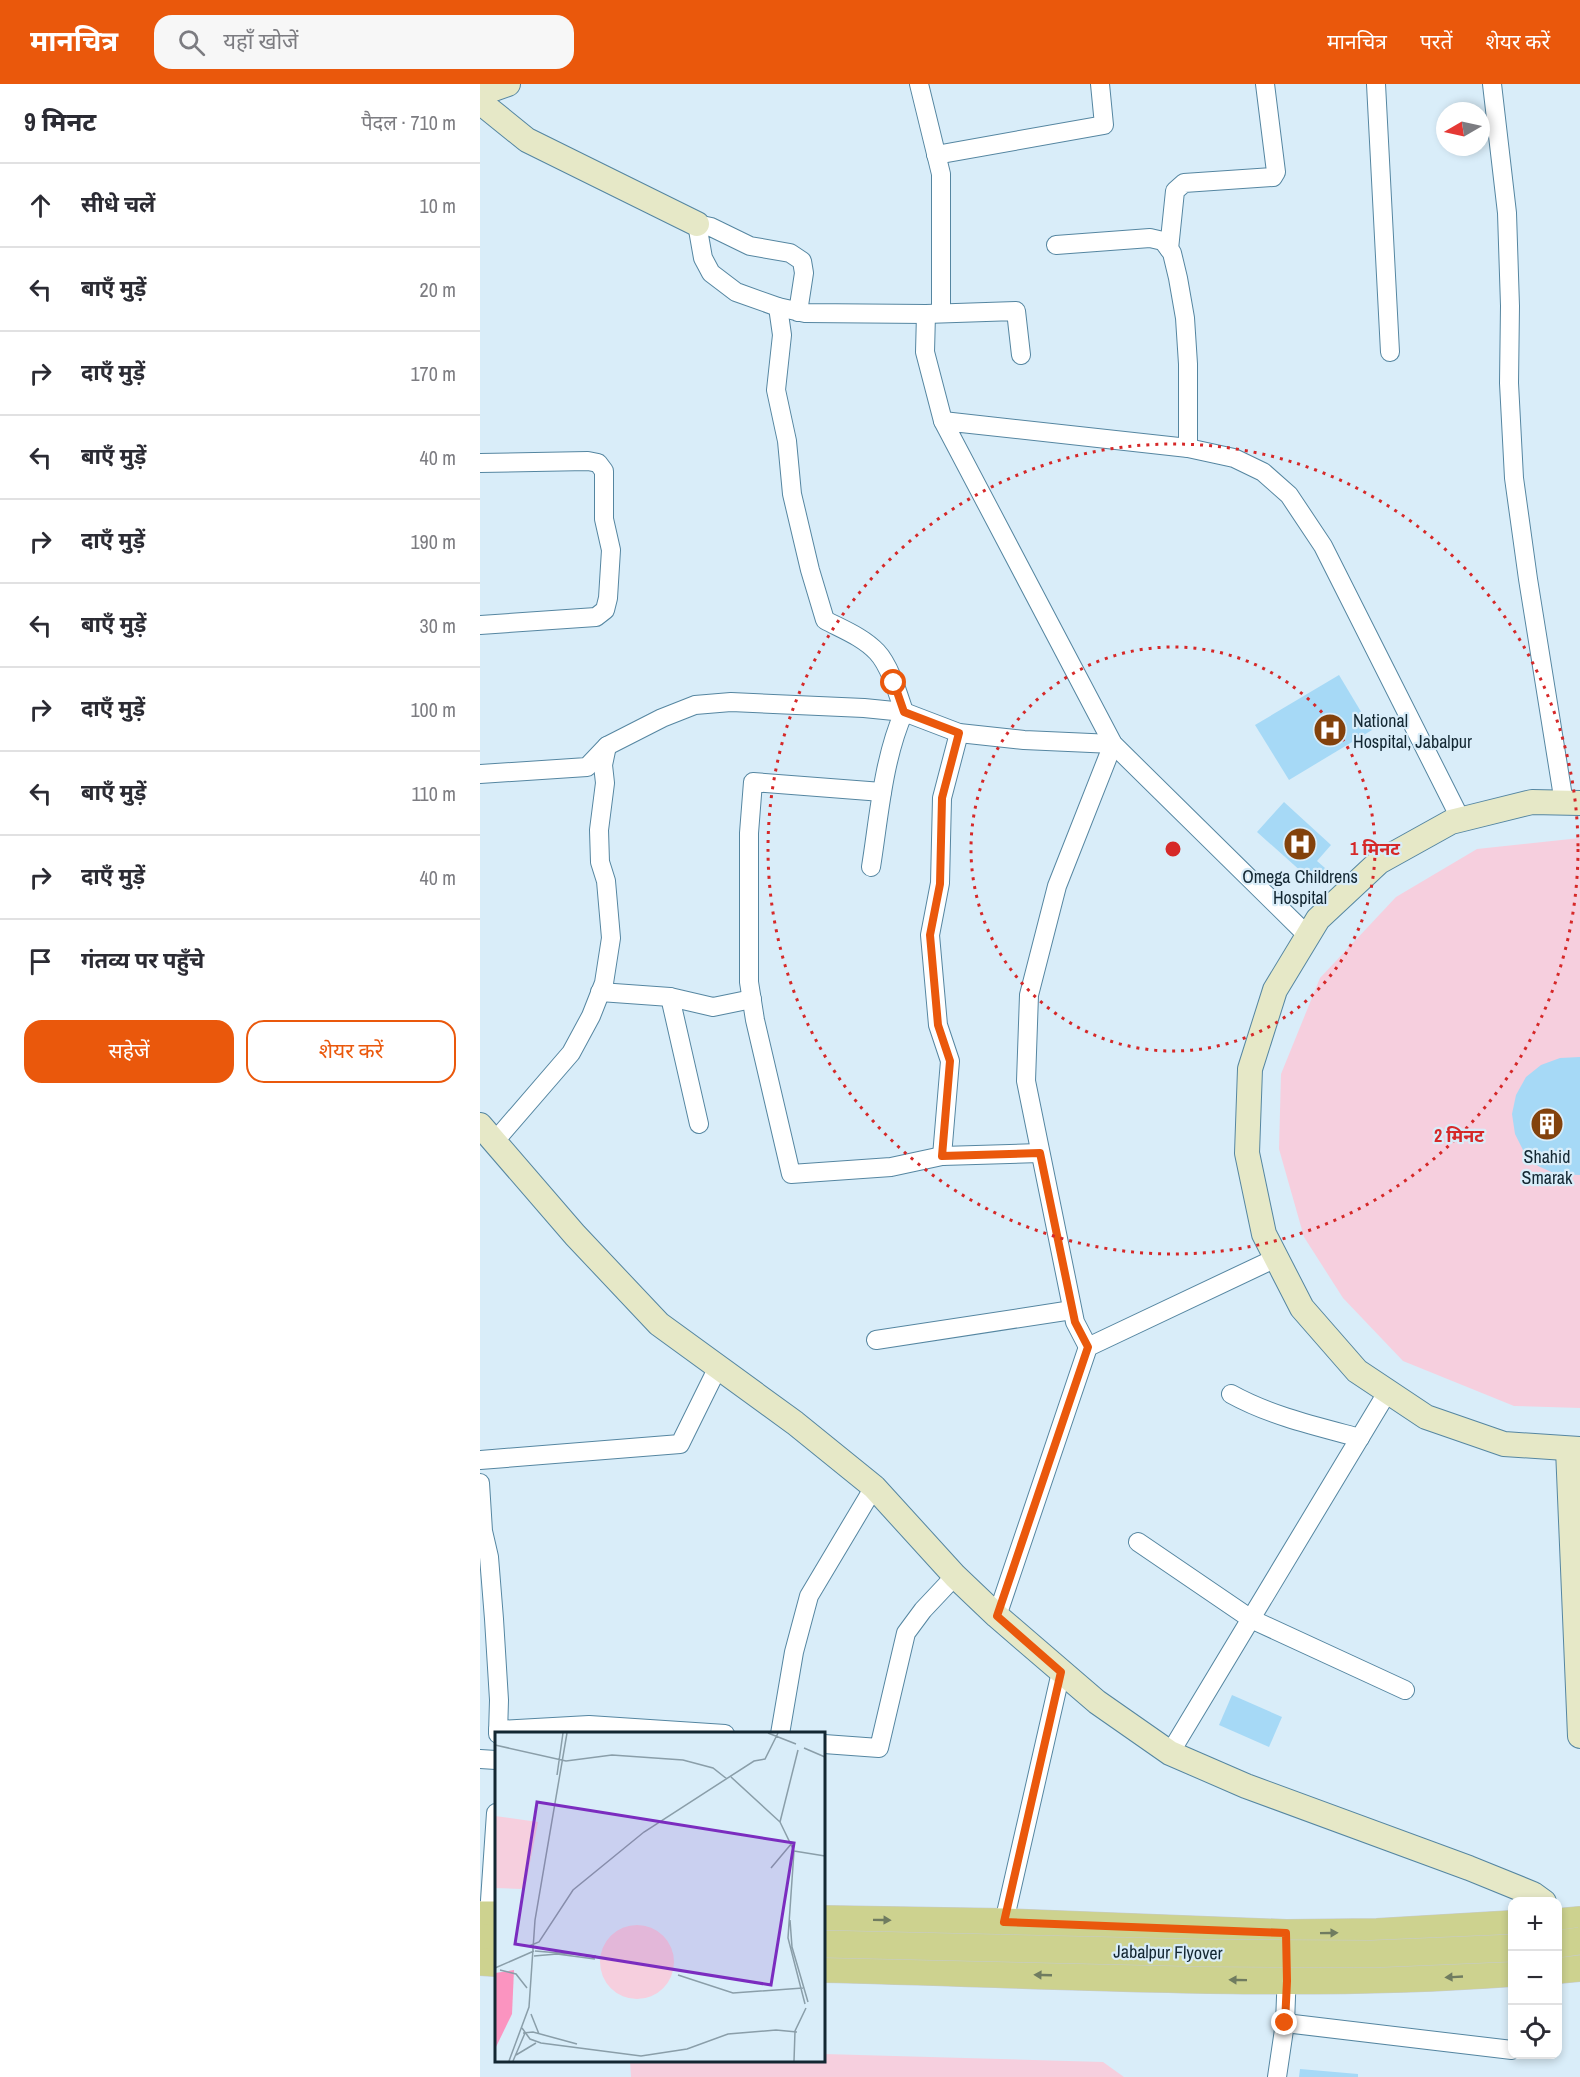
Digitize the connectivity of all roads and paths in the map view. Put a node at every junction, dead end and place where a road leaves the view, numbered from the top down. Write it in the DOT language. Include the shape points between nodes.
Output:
graph roads {
  1 [pos="508,84"];
  2 [pos="919,84"];
  3 [pos="1100,84"];
  4 [pos="1264,84"];
  5 [pos="1376,84"];
  6 [pos="1492,84"];
  7 [pos="480,101"];
  8 [pos="936,155"];
  9 [pos="697,224"];
  10 [pos="1056,245"];
  11 [pos="1168,249"];
  12 [pos="778,307"];
  13 [pos="798,312"];
  14 [pos="933,314"];
  15 [pos="1390,352"];
  16 [pos="1021,355"];
  17 [pos="943,421"];
  18 [pos="1188,448"];
  19 [pos="480,463"];
  20 [pos="480,625"];
  21 [pos="904,712"];
  22 [pos="959,733"];
  23 [pos="1113,744"];
  24 [pos="607,746"];
  25 [pos="480,774"];
  26 [pos="882,792"];
  27 [pos="1572,803"];
  28 [pos="1461,820"];
  29 [pos="871,867"];
  30 [pos="1308,936"];
  31 [pos="600,992"];
  32 [pos="670,998"];
  33 [pos="752,999"];
  34 [pos="699,1124"];
  35 [pos="488,1133"];
  36 [pos="1040,1153"];
  37 [pos="942,1156"];
  38 [pos="1276,1258"];
  39 [pos="1072,1310"];
  40 [pos="876,1340"];
  41 [pos="1088,1347"];
  42 [pos="718,1367"];
  43 [pos="1388,1391"];
  44 [pos="1231,1394"];
  45 [pos="1360,1438"];
  46 [pos="1574,1449"];
  47 [pos="480,1460"];
  48 [pos="480,1483"];
  49 [pos="874,1487"];
  50 [pos="482,1539"];
  51 [pos="1138,1542"];
  52 [pos="955,1576"];
  53 [pos="997,1616"];
  54 [pos="1251,1619"];
  55 [pos="487,1620"];
  56 [pos="1061,1672"];
  57 [pos="1405,1690"];
  58 [pos="498,1732"];
  59 [pos="695,1732"];
  60 [pos="780,1732"];
  61 [pos="1580,1736"];
  62 [pos="825,1744"];
  63 [pos="1170,1753"];
  64 [pos="480,1759"];
  65 [pos="495,1760"];
  66 [pos="495,1827"];
  67 [pos="1537,1897"];
  68 [pos="825,1919"];
  69 [pos="1004,1922"];
  70 [pos="488,1924"];
  71 [pos="1508,1924"];
  72 [pos="1566,1926"];
  73 [pos="1286,1933"];
  74 [pos="825,1944"];
  75 [pos="1508,1948"];
  76 [pos="480,1962"];
  77 [pos="495,1963"];
  78 [pos="825,1969"];
  79 [pos="1571,1969"];
  80 [pos="1508,1973"];
  81 [pos="1287,1981"];
  82 [pos="1285,2023"];
  83 [pos="1508,2050"];
  84 [pos="1277,2077"];
  1 -- 7 [label="street" via="491,90"];
  2 -- 8 [label="street"];
  3 -- 8 [label="street" via="1104,125"];
  4 -- 11 [label="street" via="1276,172 1273,177 1184,183 1177,187"];
  5 -- 15 [label="street"];
  6 -- 27 [label="street" via="1507,213 1514,478 1528,579"];
  7 -- 9 [label="street" via="527,140"];
  8 -- 14 [label="street" via="941,174"];
  9 -- 12 [label="street" via="711,273 736,292"];
  9 -- 13 [label="street" via="750,246 790,252 802,261"];
  10 -- 11 [label="street" via="1150,238"];
  11 -- 18 [label="street" via="1185,318"];
  12 -- 13 [label="street"];
  12 -- 21 [label="street" via="782,335 776,390 787,441 792,495 825,620 863,640 879,654"];
  13 -- 14 [label="street"];
  14 -- 16 [label="street" via="1016,310"];
  14 -- 17 [label="street" via="925,352"];
  17 -- 18 [label="street"];
  17 -- 23 [label="street"];
  18 -- 28 [label="street" via="1234,458 1263,471 1289,495 1323,546"];
  19 -- 20 [label="street" via="598,463 604,471 604,519 611,550 609,598 605,610 596,617"];
  21 -- 22 [label="street"];
  21 -- 24 [label="street" via="731,702 695,705"];
  21 -- 26 [label="street"];
  22 -- 23 [label="street"];
  22 -- 37 [label="street" via="942,798 940,884 930,935 938,1025 950,1061"];
  23 -- 30 [label="street"];
  23 -- 36 [label="street" via="1057,886 1029,995 1026,1081"];
  24 -- 25 [label="street" via="587,767"];
  24 -- 31 [label="street" via="599,830 611,938"];
  26 -- 29 [label="street"];
  26 -- 33 [label="street" via="753,782 748,945"];
  27 -- 28 [label="street" via="1532,802"];
  28 -- 30 [label="street" via="1378,862 1318,919"];
  30 -- 38 [label="street" via="1275,990 1250,1069 1247,1153 1264,1234"];
  31 -- 32 [label="street"];
  31 -- 35 [label="street" via="571,1053"];
  32 -- 33 [label="street" via="713,1007"];
  32 -- 34 [label="street"];
  33 -- 37 [label="street" via="791,1174 891,1167"];
  35 -- 42 [label="street" via="575,1235 659,1324"];
  36 -- 37 [label="street"];
  36 -- 39 [label="street"];
  38 -- 41 [label="street"];
  38 -- 43 [label="street" via="1302,1308 1357,1371"];
  39 -- 40 [label="street"];
  39 -- 41 [label="street"];
  41 -- 53 [label="street"];
  42 -- 47 [label="street" via="680,1444"];
  42 -- 49 [label="street" via="795,1422"];
  43 -- 45 [label="street"];
  43 -- 46 [label="street" via="1426,1417 1504,1444"];
  44 -- 45 [label="street" via="1286,1419"];
  45 -- 54 [label="street"];
  46 -- 61 [label="street"];
  48 -- 50 [label="street"];
  49 -- 52 [label="street"];
  49 -- 60 [label="street" via="809,1596 794,1652"];
  50 -- 55 [label="street" via="489,1557"];
  51 -- 54 [label="street"];
  52 -- 53 [label="street"];
  52 -- 62 [label="street" via="906,1633 879,1748"];
  53 -- 56 [label="street"];
  54 -- 57 [label="street"];
  54 -- 63 [label="street"];
  55 -- 58 [label="street" via="499,1700"];
  56 -- 63 [label="street"];
  56 -- 69 [label="street"];
  58 -- 59 [label="street" via="589,1725"];
  63 -- 67 [label="street"];
  64 -- 65 [label="street"];
  66 -- 70 [label="street"];
  68 -- 69 [label="main road, one-way"];
  69 -- 73 [label="main road"];
  73 -- 71 [label="main road, one-way"];
  72 -- 79 [label="street"];
  73 -- 81 [label="street"];
  74 -- 75 [label="main road, Jabalpur Flyover, bridge" via="1206,1953 1372,1954"];
  76 -- 77 [label="main road"];
  81 -- 78 [label="main road, one-way"];
  80 -- 81 [label="main road, one-way"];
  81 -- 82 [label="street"];
  82 -- 83 [label="street"];
  82 -- 84 [label="street"];
}
